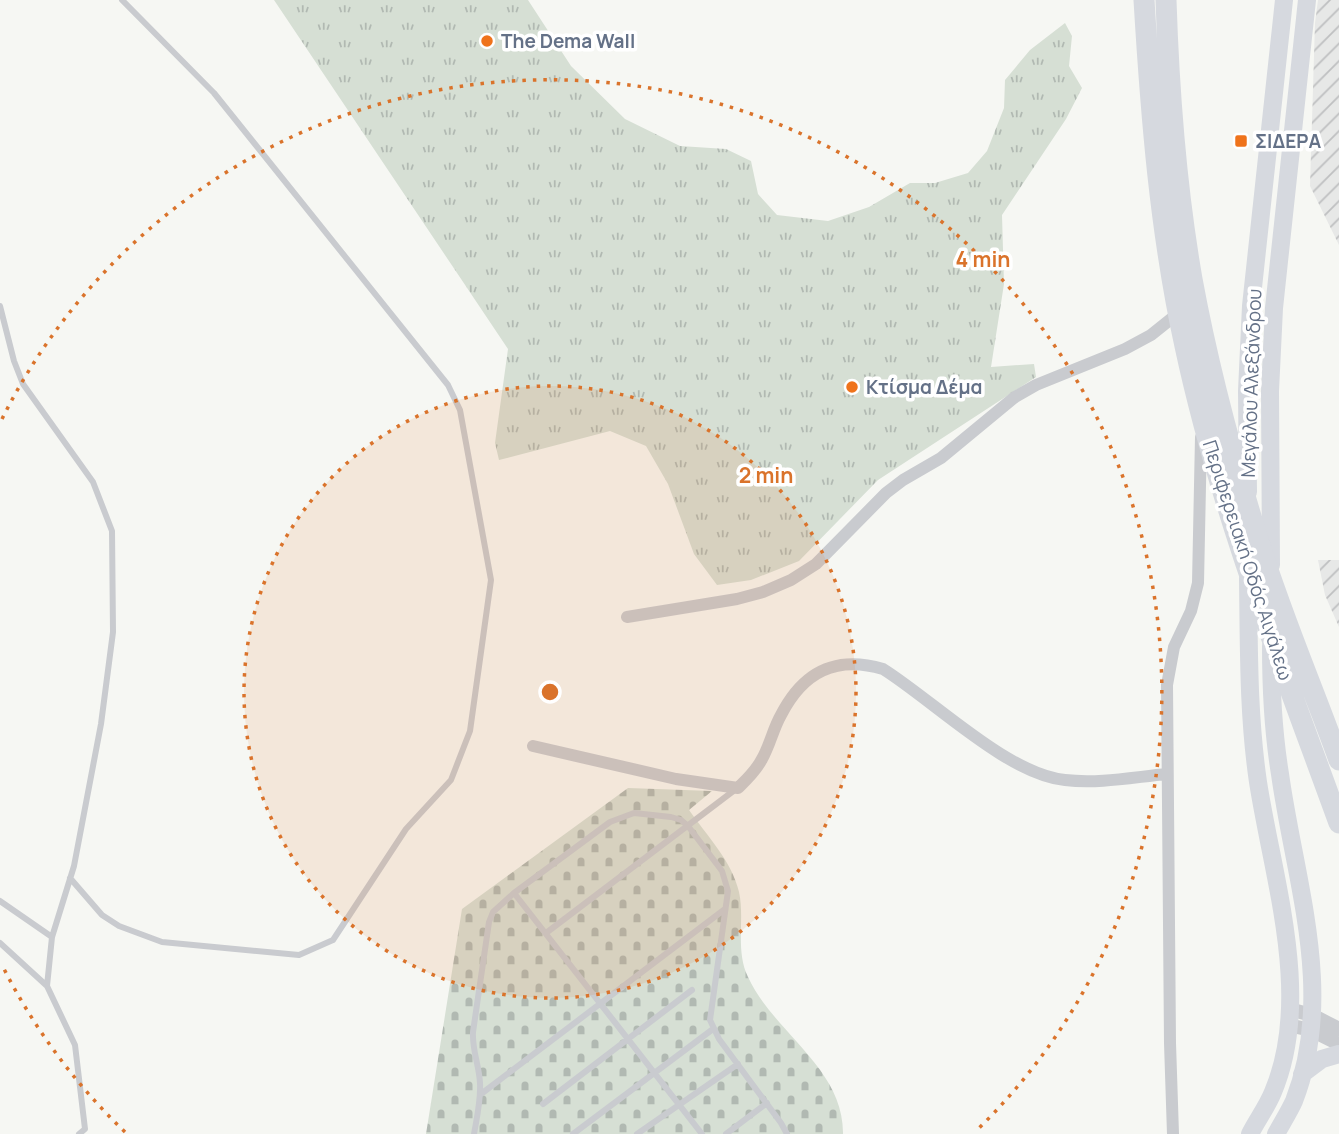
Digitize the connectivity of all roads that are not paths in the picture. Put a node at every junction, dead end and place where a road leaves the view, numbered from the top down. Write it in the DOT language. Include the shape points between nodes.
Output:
graph roads {
  1 [pos="122,0"];
  2 [pos="1144,0"];
  3 [pos="1166,0"];
  4 [pos="1284,0"];
  5 [pos="1307,0"];
  6 [pos="0,306"];
  7 [pos="626,617"];
  8 [pos="533,746"];
  9 [pos="1328,751"];
  10 [pos="1167,774"];
  11 [pos="737,788"];
  12 [pos="1339,823"];
  13 [pos="688,826"];
  14 [pos="70,878"];
  15 [pos="514,893"];
  16 [pos="0,901"];
  17 [pos="725,909"];
  18 [pos="546,933"];
  19 [pos="52,937"];
  20 [pos="0,943"];
  21 [pos="47,986"];
  22 [pos="692,990"];
  23 [pos="601,1003"];
  24 [pos="1289,1017"];
  25 [pos="1312,1022"];
  26 [pos="713,1029"];
  27 [pos="1339,1029"];
  28 [pos="628,1039"];
  29 [pos="1339,1044"];
  30 [pos="1339,1054"];
  31 [pos="738,1064"];
  32 [pos="655,1073"];
  33 [pos="1303,1074"];
  34 [pos="481,1094"];
  35 [pos="766,1102"];
  36 [pos="543,1104"];
  37 [pos="679,1105"];
  38 [pos="79,1134"];
  39 [pos="474,1134"];
  40 [pos="573,1134"];
  41 [pos="637,1134"];
  42 [pos="702,1134"];
  43 [pos="726,1134"];
  44 [pos="787,1134"];
  45 [pos="1173,1134"];
  46 [pos="1250,1134"];
  47 [pos="1276,1134"];
  1 -- 14 [label="lane" via="214,93 448,385 460,410 491,580 470,731 451,780 405,829 333,940 299,955 162,942 102,915"];
  2 -- 9 [label="highway, Περιφερειακή Οδός Αιγάλεω" via="1162,218 1201,415 1238,545"];
  3 -- 9 [label="highway, Περιφερειακή Οδός Αιγάλεω" via="1175,148 1192,279 1257,538"];
  4 -- 24 [label="main road, Μεγάλου Αλεξάνδρου" via="1251,306 1247,391 1249,684 1258,780 1289,966"];
  5 -- 25 [label="main road, Μεγάλου Αλεξάνδρου" via="1274,308 1271,696 1312,965"];
  6 -- 14 [label="lane" via="23,384 93,482 112,531 109,668"];
  7 -- 10 [label="street" via="737,599 791,580 816,564 886,493 941,458 1014,397 1151,335 1203,293 1198,583 1170,662"];
  8 -- 11 [label="street"];
  9 -- 12 [label="highway, Περιφερειακή Οδός Αιγάλεω"];
  10 -- 11 [label="street" via="1092,781 1036,773 1009,761 883,669 849,663 826,668 799,687 780,716 762,759"];
  10 -- 45 [label="street"];
  11 -- 13 [label="lane"];
  13 -- 15 [label="lane" via="671,817 622,816"];
  13 -- 17 [label="lane" via="722,871 728,891"];
  13 -- 18 [label="lane"];
  14 -- 19 [label="lane"];
  15 -- 18 [label="lane"];
  15 -- 34 [label="lane" via="489,922 472,1043"];
  16 -- 19 [label="lane"];
  17 -- 23 [label="lane"];
  17 -- 26 [label="lane" via="710,1010"];
  18 -- 23 [label="lane"];
  19 -- 21 [label="lane"];
  20 -- 21 [label="lane"];
  21 -- 38 [label="lane" via="75,1045 85,1129"];
  22 -- 28 [label="lane"];
  23 -- 28 [label="lane"];
  23 -- 34 [label="lane"];
  24 -- 25 [label="street"];
  24 -- 46 [label="main road, Μεγάλου Αλεξάνδρου" via="1273,1093"];
  25 -- 27 [label="street"];
  25 -- 29 [label="street"];
  25 -- 33 [label="main road, Μεγάλου Αλεξάνδρου"];
  26 -- 31 [label="lane"];
  26 -- 32 [label="lane"];
  28 -- 32 [label="lane"];
  28 -- 36 [label="lane"];
  30 -- 33 [label="main road" via="1322,1059"];
  31 -- 35 [label="lane"];
  31 -- 37 [label="lane"];
  32 -- 37 [label="lane"];
  32 -- 40 [label="lane"];
  33 -- 47 [label="main road, Μεγάλου Αλεξάνδρου"];
  34 -- 39 [label="lane"];
  35 -- 43 [label="lane"];
  35 -- 44 [label="lane"];
  37 -- 41 [label="lane"];
  37 -- 42 [label="lane"];
}
